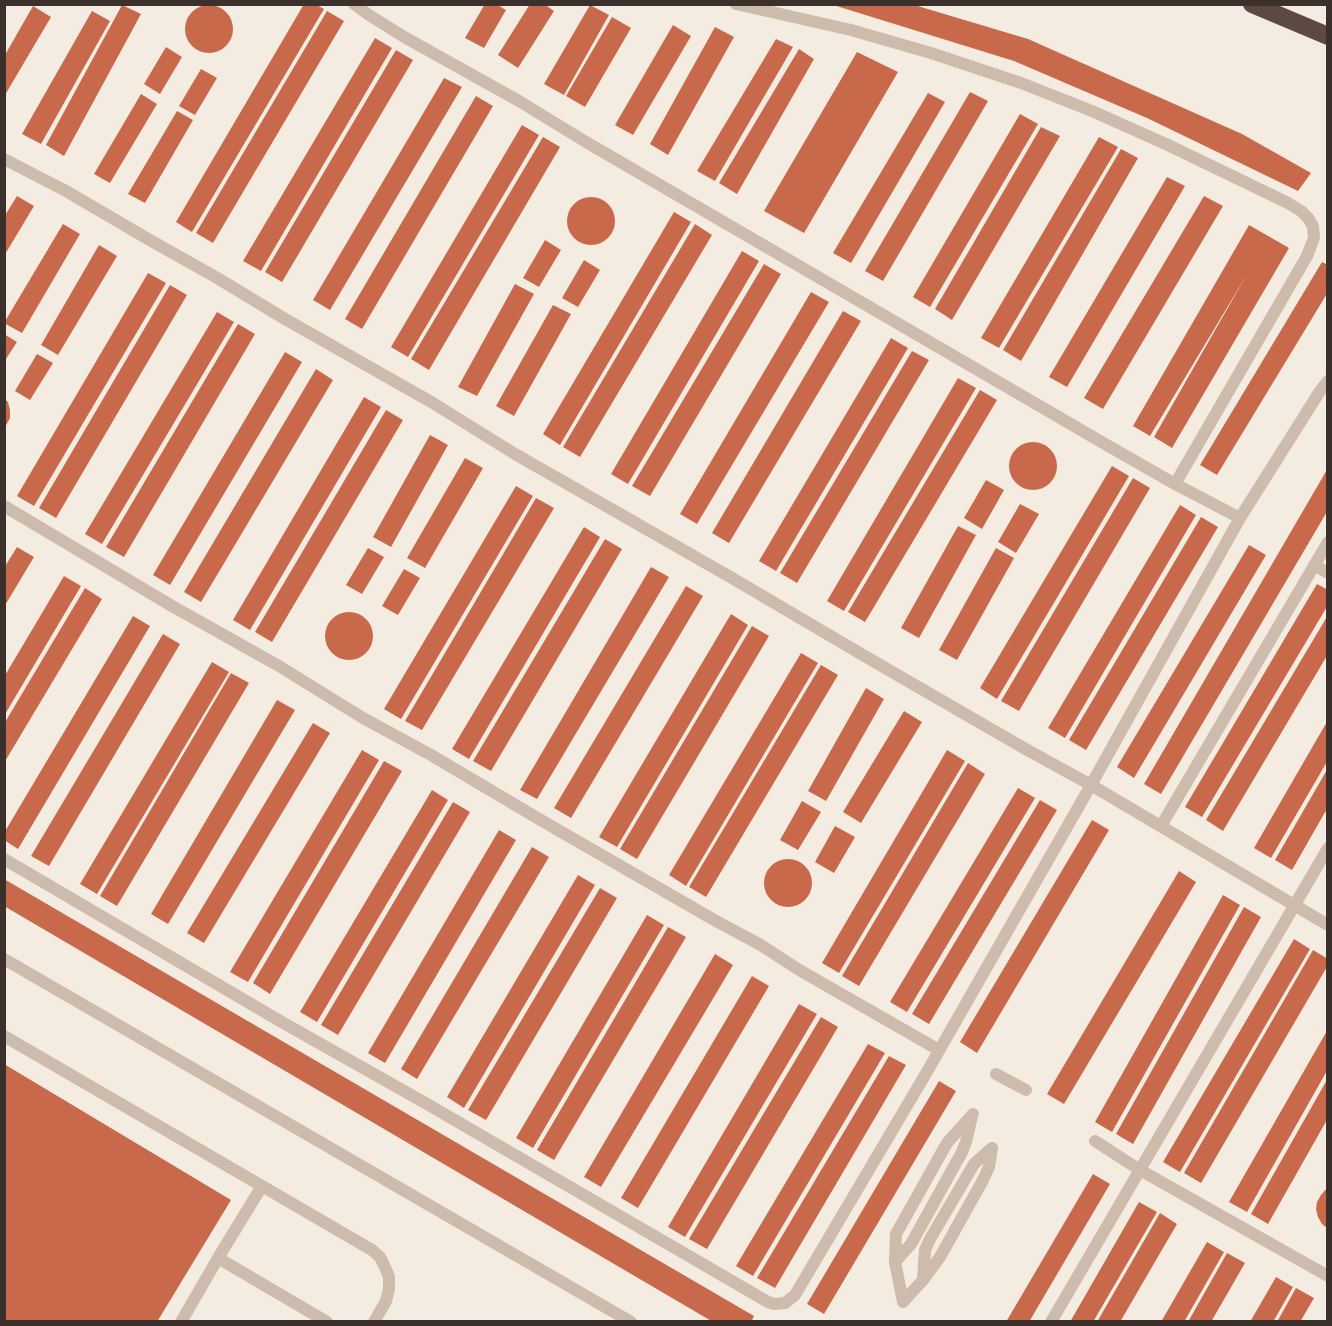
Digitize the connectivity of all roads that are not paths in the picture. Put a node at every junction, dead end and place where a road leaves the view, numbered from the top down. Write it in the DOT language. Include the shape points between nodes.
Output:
graph roads {
  1 [pos="354,4"];
  2 [pos="736,4"];
  3 [pos="1252,4"];
  4 [pos="1328,36"];
  5 [pos="4,159"];
  6 [pos="1328,381"];
  7 [pos="1175,484"];
  8 [pos="4,506"];
  9 [pos="1240,518"];
  10 [pos="1328,542"];
  11 [pos="1314,565"];
  12 [pos="1328,573"];
  13 [pos="1091,785"];
  14 [pos="1161,826"];
  15 [pos="1328,848"];
  16 [pos="4,860"];
  17 [pos="1294,905"];
  18 [pos="1328,925"];
  19 [pos="4,959"];
  20 [pos="4,1036"];
  21 [pos="939,1050"];
  22 [pos="996,1074"];
  23 [pos="1026,1090"];
  24 [pos="1095,1141"];
  25 [pos="992,1148"];
  26 [pos="1140,1170"];
  27 [pos="262,1186"];
  28 [pos="218,1258"];
  29 [pos="895,1262"];
  30 [pos="1328,1276"];
  31 [pos="182,1322"];
  32 [pos="327,1322"];
  33 [pos="374,1322"];
  34 [pos="632,1322"];
  35 [pos="1052,1322"];
  1 -- 7 [label="lane" via="406,38"];
  2 -- 7 [label="lane" via="851,30 1021,83 1168,145 1288,204 1308,218 1314,238 1307,256"];
  3 -- 4 [label="highway"];
  5 -- 13 [label="lane" via="219,279"];
  6 -- 9 [label="lane"];
  7 -- 9 [label="lane"];
  8 -- 21 [label="lane"];
  9 -- 13 [label="lane"];
  10 -- 11 [label="lane"];
  11 -- 12 [label="lane"];
  11 -- 14 [label="lane"];
  13 -- 14 [label="lane"];
  13 -- 21 [label="lane"];
  14 -- 17 [label="lane"];
  15 -- 17 [label="lane"];
  16 -- 21 [label="lane" via="774,1304 785,1303 795,1295"];
  17 -- 18 [label="lane"];
  17 -- 26 [label="lane"];
  19 -- 34 [label="lane"];
  20 -- 27 [label="lane"];
  22 -- 23 [label="lane"];
  24 -- 26 [label="lane"];
  25 -- 29 [label="lane" via="974,1164 930,1239 925,1250 923,1280 903,1302"];
  26 -- 30 [label="lane"];
  26 -- 35 [label="lane"];
  27 -- 28 [label="lane"];
  27 -- 33 [label="lane" via="380,1257 389,1277 389,1289"];
  28 -- 31 [label="lane"];
  28 -- 32 [label="lane"];
  29 -- 29 [label="lane" via="900,1225 947,1143 973,1114 962,1152 911,1244"];
}
